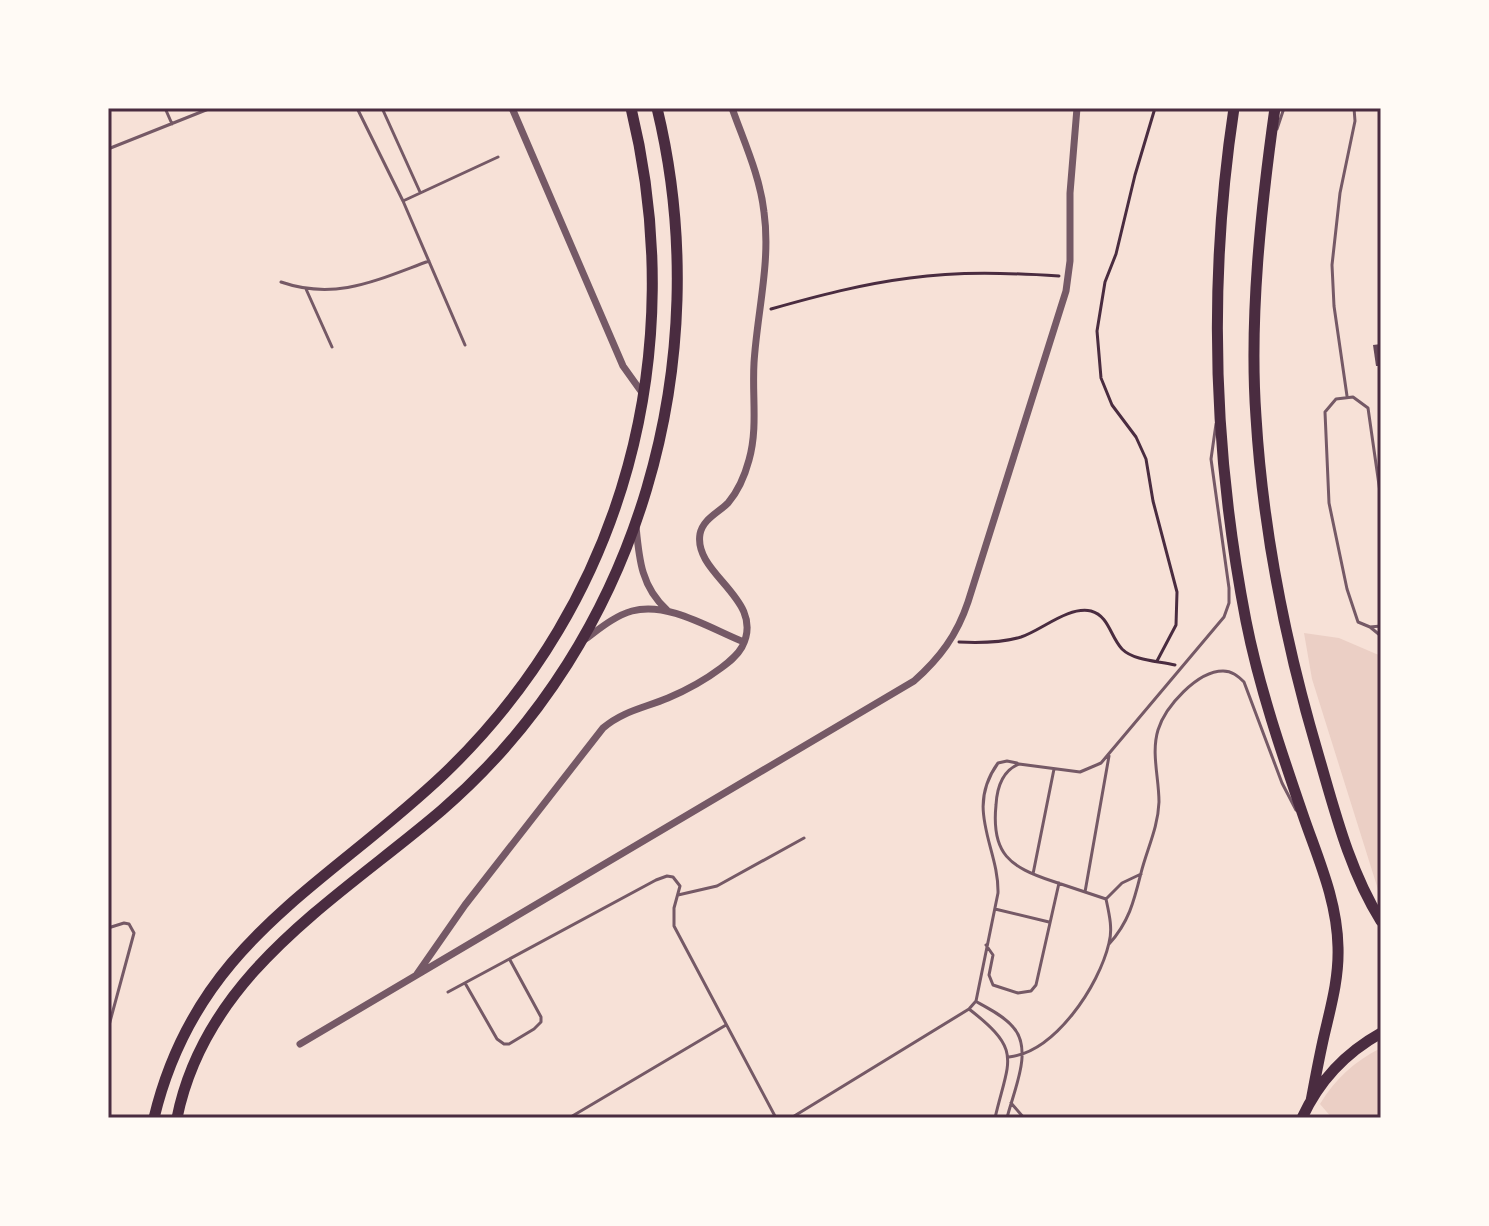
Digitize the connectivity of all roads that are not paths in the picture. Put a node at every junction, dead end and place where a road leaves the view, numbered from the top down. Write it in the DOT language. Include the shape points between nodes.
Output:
graph roads {
  1 [pos="165,108"];
  2 [pos="211,108"];
  3 [pos="357,108"];
  4 [pos="382,108"];
  5 [pos="512,108"];
  6 [pos="631,108"];
  7 [pos="657,108"];
  8 [pos="732,108"];
  9 [pos="1077,108"];
  10 [pos="1234,108"];
  11 [pos="1275,108"];
  12 [pos="1284,108"];
  13 [pos="1354,108"];
  14 [pos="172,124"];
  15 [pos="108,149"];
  16 [pos="1268,155"];
  17 [pos="498,157"];
  18 [pos="421,192"];
  19 [pos="403,201"];
  20 [pos="429,261"];
  21 [pos="281,282"];
  22 [pos="306,289"];
  23 [pos="465,345"];
  24 [pos="332,347"];
  25 [pos="644,395"];
  26 [pos="1347,396"];
  27 [pos="1218,413"];
  28 [pos="1381,499"];
  29 [pos="636,526"];
  30 [pos="669,612"];
  31 [pos="1381,626"];
  32 [pos="1370,627"];
  33 [pos="1381,636"];
  34 [pos="584,640"];
  35 [pos="744,642"];
  36 [pos="1109,756"];
  37 [pos="1019,764"];
  38 [pos="1054,769"];
  39 [pos="804,838"];
  40 [pos="1311,838"];
  41 [pos="1033,874"];
  42 [pos="1141,874"];
  43 [pos="1059,883"];
  44 [pos="1085,892"];
  45 [pos="678,895"];
  46 [pos="1106,899"];
  47 [pos="995,908"];
  48 [pos="1381,921"];
  49 [pos="1049,922"];
  50 [pos="108,928"];
  51 [pos="1109,944"];
  52 [pos="986,945"];
  53 [pos="510,960"];
  54 [pos="415,976"];
  55 [pos="465,983"];
  56 [pos="448,992"];
  57 [pos="976,1001"];
  58 [pos="969,1009"];
  59 [pos="726,1025"];
  60 [pos="108,1029"];
  61 [pos="1381,1033"];
  62 [pos="300,1044"];
  63 [pos="1023,1056"];
  64 [pos="1009,1057"];
  65 [pos="1311,1101"];
  66 [pos="1011,1103"];
  67 [pos="154,1118"];
  68 [pos="177,1118"];
  69 [pos="569,1118"];
  70 [pos="776,1118"];
  71 [pos="791,1118"];
  72 [pos="995,1118"];
  73 [pos="1007,1118"];
  74 [pos="1024,1118"];
  75 [pos="1302,1118"];
  1 -- 14 [label="lane"];
  2 -- 14 [label="lane"];
  3 -- 19 [label="lane"];
  4 -- 18 [label="lane"];
  5 -- 25 [label="street" via="623,366"];
  6 -- 25 [label="main road" via="647,180 654,254 653,327"];
  7 -- 29 [label="main road" via="673,193 678,308 668,398"];
  8 -- 35 [label="street" via="765,215 755,427 750,458 734,495 706,521 700,535 703,555 744,610"];
  9 -- 54 [label="street" via="1069,276 973,587 951,641 914,681"];
  10 -- 27 [label="main road" via="1217,301"];
  11 -- 16 [label="main road"];
  12 -- 16 [label="lane"];
  13 -- 26 [label="lane" via="1332,265"];
  14 -- 15 [label="lane"];
  16 -- 48 [label="main road" via="1255,414 1270,542 1307,716 1348,850"];
  17 -- 18 [label="lane"];
  18 -- 19 [label="lane"];
  19 -- 20 [label="lane"];
  20 -- 22 [label="lane" via="355,287"];
  20 -- 23 [label="lane"];
  21 -- 22 [label="lane"];
  22 -- 24 [label="lane"];
  25 -- 67 [label="main road" via="629,465 605,534 572,605 526,677 444,774 233,959 189,1023"];
  26 -- 28 [label="lane" via="1359,399 1370,413"];
  26 -- 32 [label="lane" via="1336,399 1325,412 1329,503 1355,617"];
  27 -- 36 [label="lane" via="1211,459 1229,603 1216,629"];
  27 -- 40 [label="main road" via="1246,624"];
  29 -- 30 [label="street" via="646,584"];
  29 -- 34 [label="main road"];
  30 -- 34 [label="street" via="632,611"];
  30 -- 35 [label="street"];
  31 -- 32 [label="lane"];
  32 -- 33 [label="lane"];
  34 -- 68 [label="main road" via="479,775 286,938 243,982 205,1037"];
  35 -- 54 [label="street" via="734,657 700,682 622,714 603,728"];
  36 -- 38 [label="lane" via="1080,772"];
  36 -- 44 [label="lane"];
  37 -- 38 [label="lane"];
  37 -- 41 [label="lane" via="1000,784 997,836 1010,863"];
  37 -- 47 [label="lane" via="998,763 985,794 984,828 998,882"];
  38 -- 41 [label="lane"];
  39 -- 45 [label="lane" via="717,886"];
  40 -- 42 [label="lane" via="1282,783 1244,682 1222,671 1176,698 1158,730 1154,749 1159,806"];
  40 -- 65 [label="main road" via="1333,905 1338,967"];
  41 -- 43 [label="lane"];
  42 -- 46 [label="lane"];
  42 -- 51 [label="lane" via="1128,919"];
  43 -- 44 [label="lane"];
  43 -- 49 [label="lane"];
  44 -- 46 [label="lane"];
  45 -- 53 [label="lane" via="677,881 661,878"];
  45 -- 59 [label="lane" via="674,926"];
  46 -- 51 [label="lane"];
  47 -- 49 [label="lane"];
  47 -- 52 [label="lane"];
  49 -- 52 [label="lane" via="1036,985 1025,994 993,985 993,955"];
  50 -- 60 [label="lane" via="124,923 134,933"];
  51 -- 63 [label="lane" via="1093,982 1066,1022"];
  52 -- 57 [label="lane"];
  53 -- 55 [label="lane"];
  53 -- 55 [label="lane" via="541,1022 509,1044 497,1039"];
  54 -- 62 [label="street"];
  55 -- 56 [label="lane"];
  57 -- 58 [label="lane"];
  57 -- 63 [label="lane" via="1012,1025"];
  58 -- 64 [label="lane" via="999,1034"];
  58 -- 71 [label="lane"];
  59 -- 69 [label="lane"];
  59 -- 70 [label="lane"];
  61 -- 65 [label="main road" via="1340,1062"];
  63 -- 64 [label="lane"];
  63 -- 66 [label="lane"];
  64 -- 72 [label="lane"];
  65 -- 75 [label="main road"];
  66 -- 73 [label="lane"];
  66 -- 74 [label="lane"];
}
